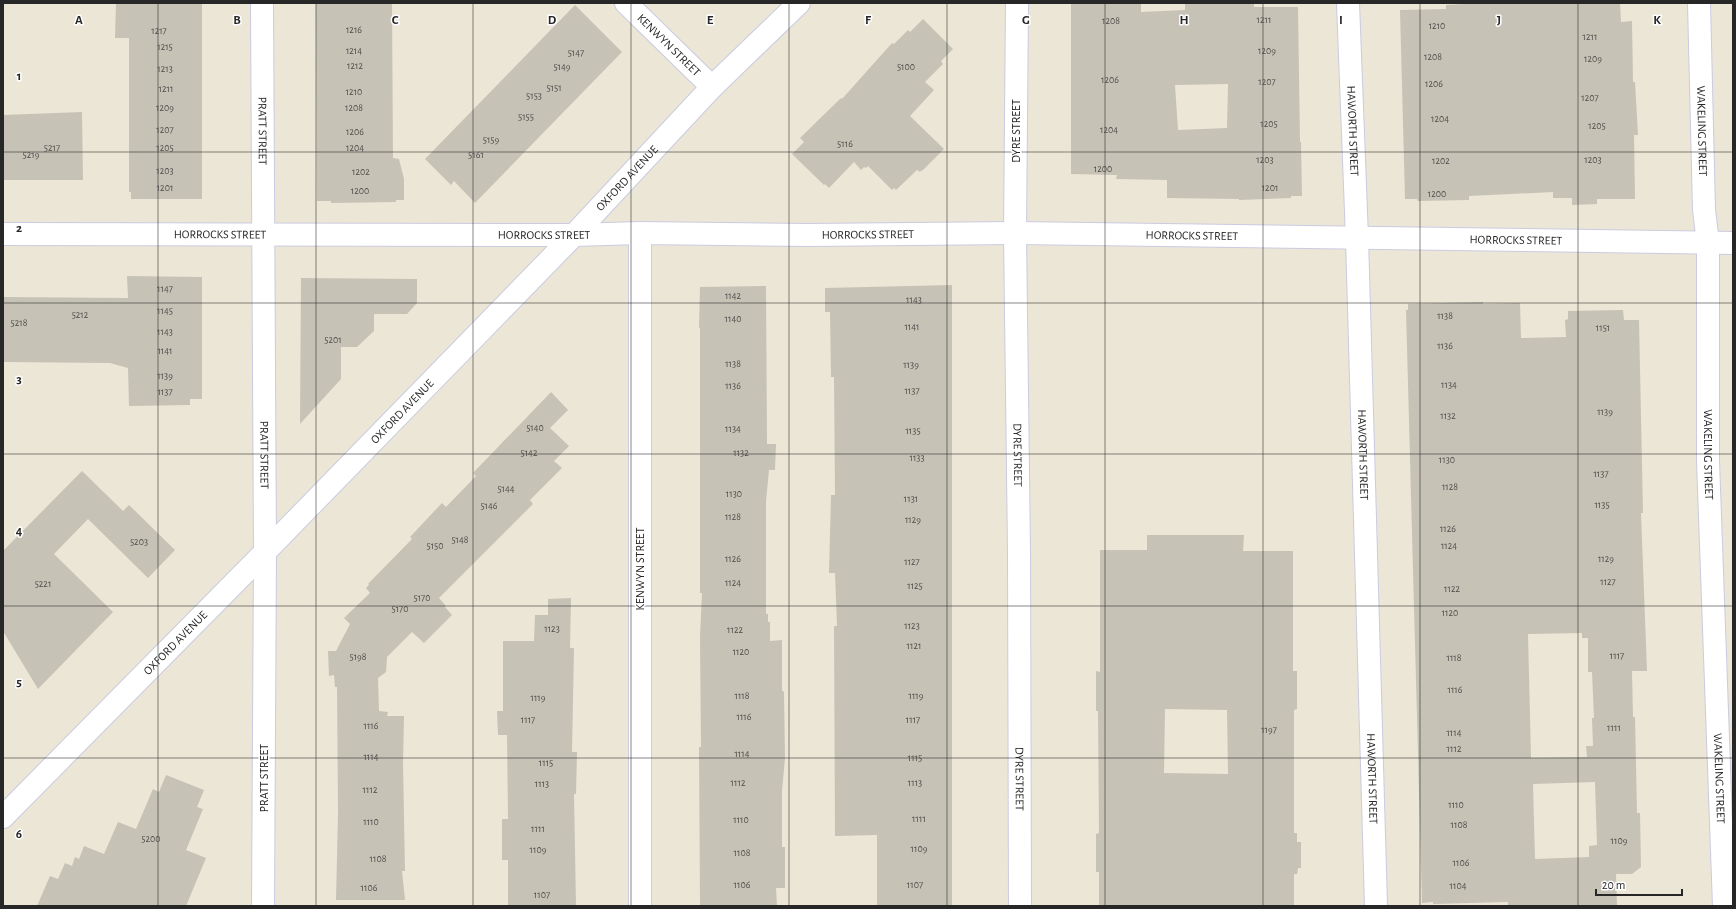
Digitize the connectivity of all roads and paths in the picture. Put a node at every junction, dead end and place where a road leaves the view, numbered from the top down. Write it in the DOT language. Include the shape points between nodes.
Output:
graph roads {
  1 [pos="262,3"];
  2 [pos="626,3"];
  3 [pos="799,3"];
  4 [pos="1017,3"];
  5 [pos="1348,3"];
  6 [pos="1699,3"];
  7 [pos="712,87"];
  8 [pos="640,233"];
  9 [pos="3,234"];
  10 [pos="263,234"];
  11 [pos="1015,234"];
  12 [pos="574,235"];
  13 [pos="1357,238"];
  14 [pos="1708,243"];
  15 [pos="1733,243"];
  16 [pos="265,552"];
  17 [pos="3,817"];
  18 [pos="263,906"];
  19 [pos="640,906"];
  20 [pos="1020,906"];
  21 [pos="1376,906"];
  22 [pos="1724,906"];
  1 -- 10 [label="street, PRATT STREET"];
  2 -- 7 [label="street, KENWYN STREET"];
  3 -- 7 [label="street, OXFORD AVENUE"];
  4 -- 11 [label="street, DYRE STREET"];
  5 -- 13 [label="street, HAWORTH STREET"];
  6 -- 14 [label="street, WAKELING STREET" via="1704,210"];
  7 -- 12 [label="street, OXFORD AVENUE"];
  8 -- 11 [label="street, HORROCKS STREET"];
  8 -- 12 [label="street, HORROCKS STREET"];
  8 -- 19 [label="street, KENWYN STREET"];
  9 -- 10 [label="street, HORROCKS STREET"];
  10 -- 12 [label="street, HORROCKS STREET"];
  10 -- 16 [label="street, PRATT STREET"];
  11 -- 13 [label="street, HORROCKS STREET"];
  11 -- 20 [label="street, DYRE STREET"];
  12 -- 16 [label="street, OXFORD AVENUE"];
  13 -- 14 [label="street, HORROCKS STREET"];
  13 -- 21 [label="street, HAWORTH STREET"];
  14 -- 15 [label="street, HORROCKS STREET"];
  14 -- 22 [label="street, WAKELING STREET" via="1708,461"];
  16 -- 17 [label="street, OXFORD AVENUE"];
  16 -- 18 [label="street, PRATT STREET"];
}
